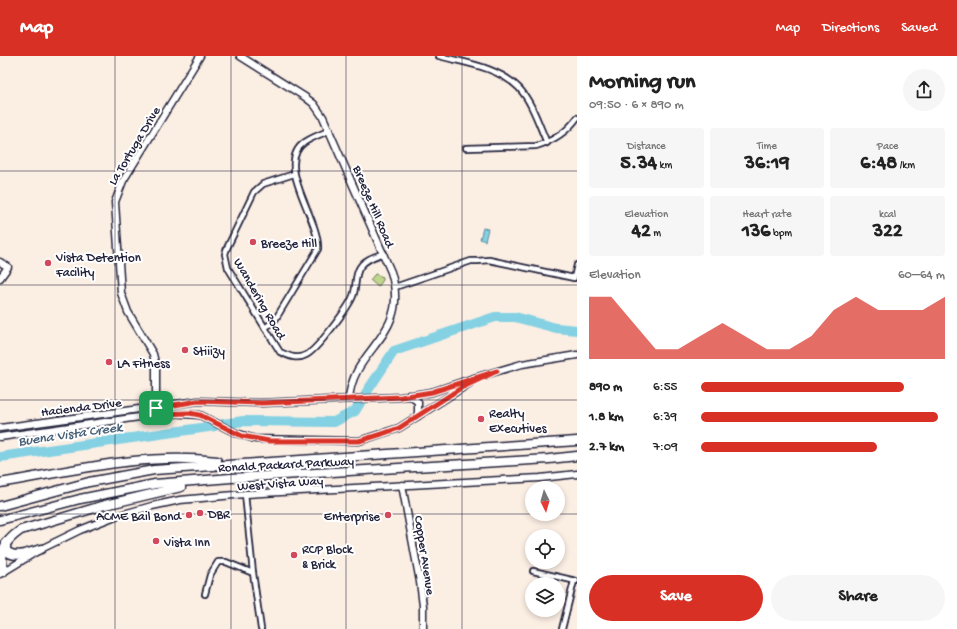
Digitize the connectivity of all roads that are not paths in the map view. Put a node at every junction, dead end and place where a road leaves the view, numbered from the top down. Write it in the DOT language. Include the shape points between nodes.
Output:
graph roads {
  1 [pos="200,56"];
  2 [pos="240,56"];
  3 [pos="439,56"];
  4 [pos="577,118"];
  5 [pos="330,130"];
  6 [pos="547,143"];
  7 [pos="466,148"];
  8 [pos="294,174"];
  9 [pos="384,253"];
  10 [pos="0,262"];
  11 [pos="577,264"];
  12 [pos="0,278"];
  13 [pos="395,287"];
  14 [pos="265,328"];
  15 [pos="577,355"];
  16 [pos="497,371"];
  17 [pos="409,395"];
  18 [pos="349,399"];
  19 [pos="156,411"];
  20 [pos="418,416"];
  21 [pos="0,428"];
  22 [pos="0,437"];
  23 [pos="577,441"];
  24 [pos="577,456"];
  25 [pos="237,463"];
  26 [pos="577,474"];
  27 [pos="217,479"];
  28 [pos="0,483"];
  29 [pos="402,485"];
  30 [pos="245,494"];
  31 [pos="0,506"];
  32 [pos="0,520"];
  33 [pos="6,542"];
  34 [pos="41,549"];
  35 [pos="533,571"];
  36 [pos="253,572"];
  37 [pos="2,573"];
  38 [pos="576,581"];
  39 [pos="206,594"];
  40 [pos="261,629"];
  41 [pos="423,629"];
  42 [pos="562,629"];
  1 -- 19 [label="main road, La Tortuga Drive" via="123,181 115,202 121,293 128,312 153,354 156,367"];
  2 -- 5 [label="main road, Breeze Hill Road" via="314,104"];
  3 -- 6 [label="street" via="496,72 519,88 530,105"];
  4 -- 6 [label="street" via="563,133"];
  5 -- 8 [label="street" via="305,142 299,148 293,161"];
  5 -- 9 [label="main road, Breeze Hill Road"];
  6 -- 7 [label="street" via="524,148"];
  8 -- 14 [label="street" via="317,236 318,249 275,320"];
  8 -- 14 [label="street, Wandering Road" via="263,184 254,192 225,254 228,268"];
  9 -- 13 [label="main road, Breeze Hill Road"];
  9 -- 14 [label="street, Wandering Road" via="360,266 355,278 353,298 317,347 306,356 290,357 280,352"];
  10 -- 12 [label="main road" via="8,267"];
  11 -- 13 [label="street" via="574,278 489,260 471,261"];
  13 -- 18 [label="main road, Breeze Hill Road" via="394,311 389,325 357,368 350,387"];
  15 -- 16 [label="main road, Hacienda Drive"];
  16 -- 17 [label="main road, Hacienda Drive" via="446,388"];
  16 -- 20 [label="main road, Hacienda Drive" via="461,388"];
  17 -- 18 [label="main road, Hacienda Drive"];
  17 -- 20 [label="main road" via="418,402"];
  18 -- 19 [label="main road, Hacienda Drive" via="262,403 198,401"];
  19 -- 20 [label="main road, Hacienda Drive" via="200,415 242,436 269,441 359,441 399,428"];
  19 -- 21 [label="main road, Hacienda Drive"];
  19 -- 22 [label="main road, Hacienda Drive"];
  23 -- 25 [label="highway, Ronald Packard Parkway"];
  24 -- 27 [label="highway, Ronald Packard Parkway"];
  25 -- 28 [label="highway" via="204,459 149,461 91,467"];
  25 -- 31 [label="highway, Ronald Packard Parkway" via="122,475"];
  26 -- 29 [label="main road, West Vista Way"];
  27 -- 32 [label="highway, Ronald Packard Parkway" via="126,489"];
  27 -- 33 [label="highway" via="138,496 33,526 16,533"];
  29 -- 30 [label="main road, West Vista Way"];
  29 -- 41 [label="main road, Copper Avenue" via="420,582"];
  30 -- 34 [label="main road, West Vista Way" via="180,500 152,506 93,525"];
  30 -- 36 [label="street"];
  33 -- 34 [label="highway" via="6,550 16,556"];
  33 -- 37 [label="highway" via="1,555"];
  34 -- 37 [label="main road, West Vista Way"];
  35 -- 38 [label="street"];
  36 -- 39 [label="street" via="226,562 218,562 210,575"];
  36 -- 40 [label="street"];
  38 -- 42 [label="street"];
}
